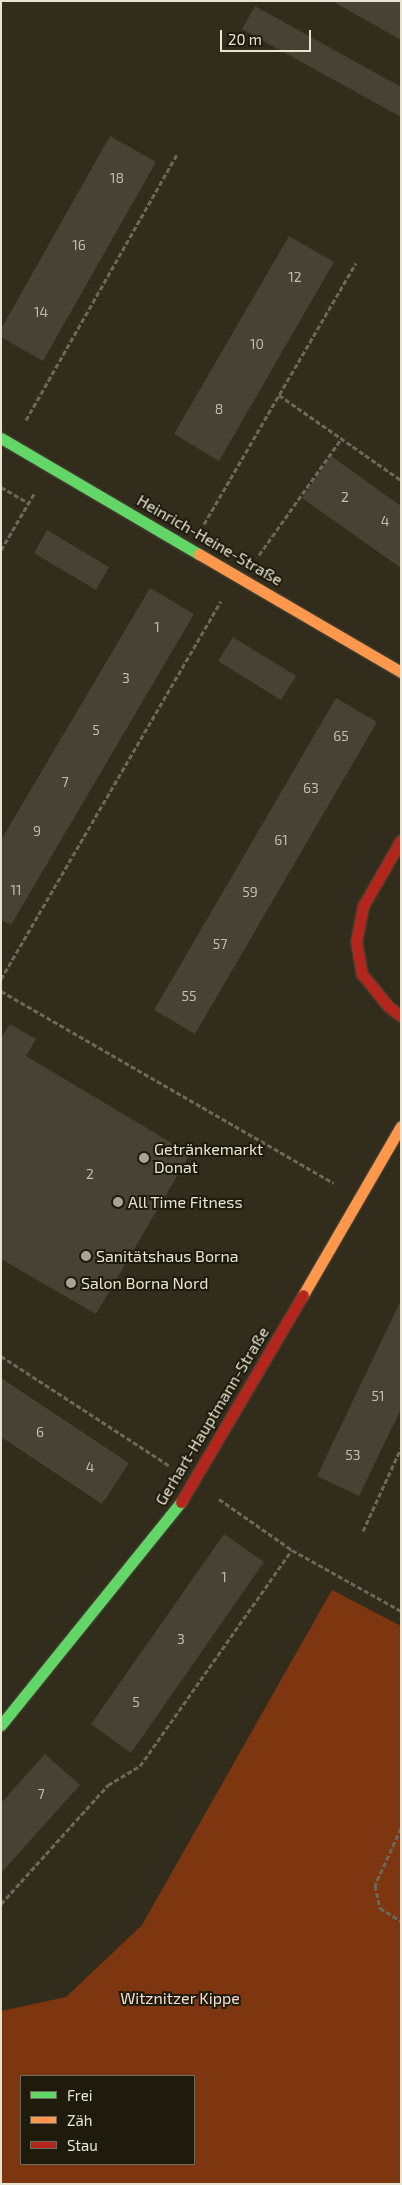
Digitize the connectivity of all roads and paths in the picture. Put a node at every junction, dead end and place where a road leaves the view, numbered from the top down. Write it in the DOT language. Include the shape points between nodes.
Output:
graph roads {
  1 [pos="177,154"];
  2 [pos="356,263"];
  3 [pos="279,395"];
  4 [pos="1,438"];
  5 [pos="341,439"];
  6 [pos="12,444"];
  7 [pos="50,466"];
  8 [pos="401,480"];
  9 [pos="1,487"];
  10 [pos="28,503"];
  11 [pos="190,548"];
  12 [pos="1,550"];
  13 [pos="239,577"];
  14 [pos="401,672"];
  15 [pos="401,840"];
  16 [pos="1,979"];
  17 [pos="1,991"];
  18 [pos="401,1016"];
  19 [pos="401,1126"];
  20 [pos="360,1198"];
  21 [pos="401,1448"];
  22 [pos="363,1531"];
  23 [pos="292,1550"];
  24 [pos="1,1725"];
  25 [pos="401,1828"];
  26 [pos="1,1904"];
  27 [pos="401,1921"];
  1 -- 6 [label="path"];
  2 -- 3 [label="path"];
  3 -- 5 [label="path"];
  3 -- 11 [label="path"];
  4 -- 6 [label="street, Heinrich-Heine-Straße"];
  5 -- 8 [label="path"];
  5 -- 13 [label="path"];
  6 -- 7 [label="street, Heinrich-Heine-Straße"];
  7 -- 10 [label="path"];
  7 -- 11 [label="street, Heinrich-Heine-Straße"];
  9 -- 10 [label="path"];
  10 -- 12 [label="path"];
  11 -- 13 [label="street, Heinrich-Heine-Straße"];
  13 -- 14 [label="street, Heinrich-Heine-Straße"];
  13 -- 16 [label="path"];
  15 -- 18 [label="street" via="363,906 356,941 362,974 388,1006"];
  17 -- 20 [label="path"];
  19 -- 20 [label="street, Gerhart-Hauptmann-Straße"];
  20 -- 24 [label="street, Gerhart-Hauptmann-Straße" via="195,1482 154,1539"];
  21 -- 22 [label="path"];
  23 -- 26 [label="path" via="140,1766 108,1786"];
  25 -- 27 [label="path" via="375,1885 380,1908"];
}
